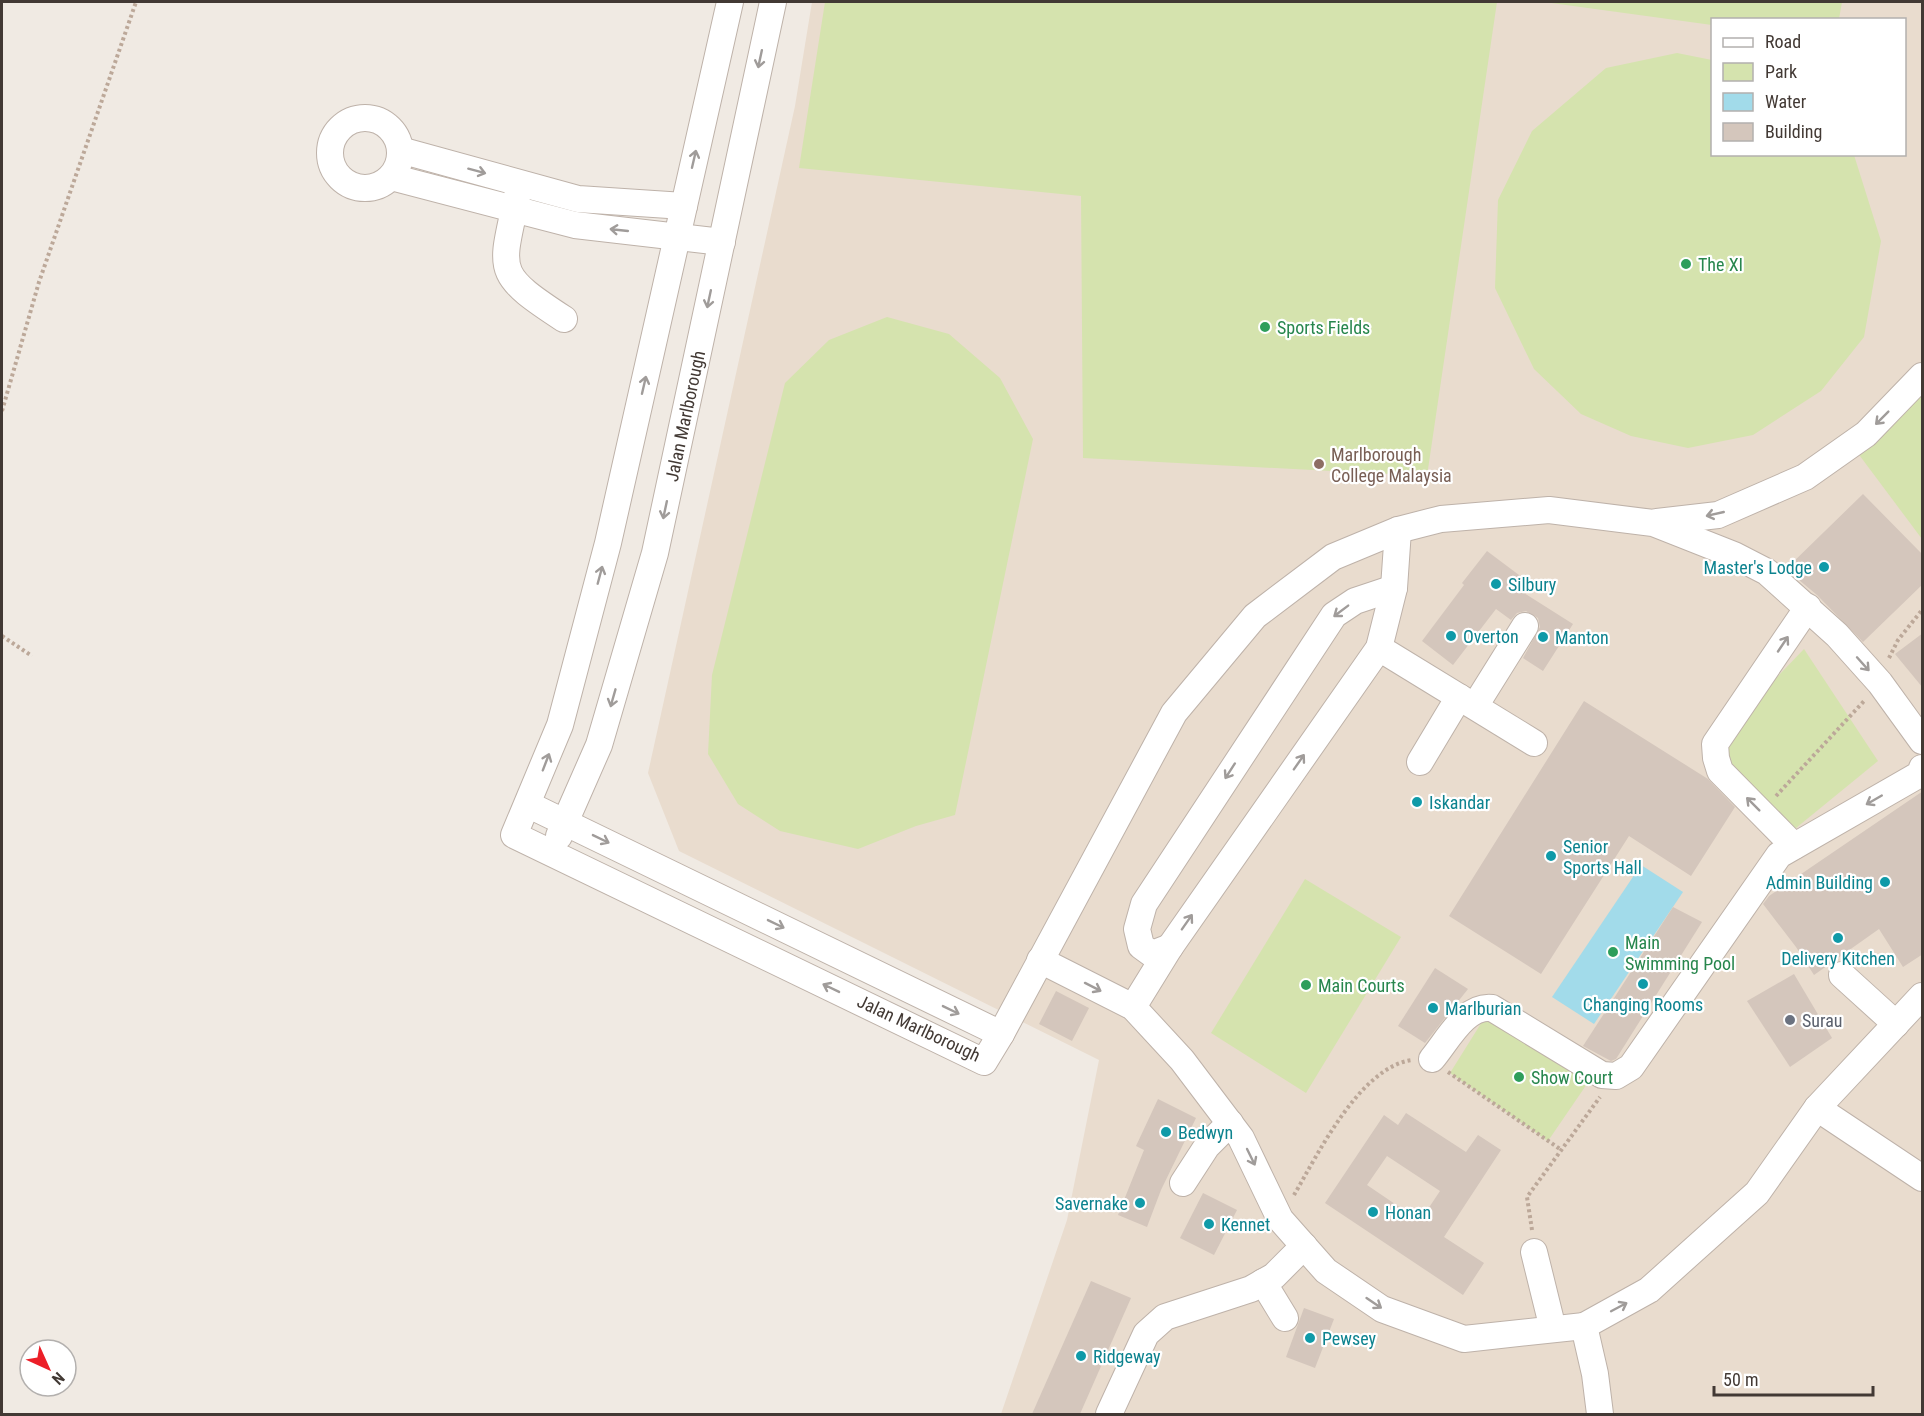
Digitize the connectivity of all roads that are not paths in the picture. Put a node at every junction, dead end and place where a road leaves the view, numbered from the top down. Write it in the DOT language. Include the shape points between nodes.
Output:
graph roads {
  1 [pos="730,2"];
  2 [pos="773,2"];
  3 [pos="400,150"];
  4 [pos="434,159"];
  5 [pos="391,177"];
  6 [pos="519,183"];
  7 [pos="426,186"];
  8 [pos="567,196"];
  9 [pos="684,206"];
  10 [pos="514,209"];
  11 [pos="560,221"];
  12 [pos="677,237"];
  13 [pos="722,242"];
  14 [pos="564,319"];
  15 [pos="1923,376"];
  16 [pos="1653,523"];
  17 [pos="1398,530"];
  18 [pos="1394,588"];
  19 [pos="1808,607"];
  20 [pos="1525,627"];
  21 [pos="1379,648"];
  22 [pos="1467,701"];
  23 [pos="1923,741"];
  24 [pos="1534,742"];
  25 [pos="1420,762"];
  26 [pos="1923,768"];
  27 [pos="529,805"];
  28 [pos="566,822"];
  29 [pos="1794,846"];
  30 [pos="552,852"];
  31 [pos="1170,947"];
  32 [pos="1040,960"];
  33 [pos="1842,975"];
  34 [pos="1923,996"];
  35 [pos="1133,1007"];
  36 [pos="1896,1024"];
  37 [pos="1000,1034"];
  38 [pos="1432,1059"];
  39 [pos="1817,1108"];
  40 [pos="1230,1123"];
  41 [pos="1923,1179"];
  42 [pos="1183,1183"];
  43 [pos="1304,1246"];
  44 [pos="1534,1252"];
  45 [pos="1263,1282"];
  46 [pos="1285,1318"];
  47 [pos="1584,1326"];
  48 [pos="1553,1329"];
  49 [pos="1109,1414"];
  50 [pos="1600,1414"];
  9 -- 1 [label="street, Jalan Marlborough, one-way"];
  2 -- 13 [label="street, Jalan Marlborough, one-way"];
  3 -- 4 [label="street"];
  3 -- 5 [label="street"];
  3 -- 5 [label="street" via="388,126 366,118 344,125 332,145 333,167 348,183 370,188"];
  4 -- 6 [label="street, one-way"];
  4 -- 7 [label="street"];
  5 -- 7 [label="street"];
  6 -- 8 [label="street"];
  6 -- 10 [label="street"];
  7 -- 10 [label="street"];
  8 -- 9 [label="street"];
  8 -- 11 [label="street"];
  9 -- 12 [label="street, Jalan Marlborough"];
  10 -- 11 [label="street"];
  10 -- 14 [label="street" via="504,255 510,277 528,295"];
  12 -- 11 [label="street, one-way"];
  12 -- 13 [label="street"];
  27 -- 12 [label="street, Jalan Marlborough, one-way" via="560,725 608,543"];
  13 -- 28 [label="street, Jalan Marlborough, one-way" via="656,554 599,745"];
  15 -- 16 [label="street, one-way" via="1866,434 1805,477 1718,515"];
  16 -- 17 [label="street" via="1549,510 1441,519"];
  16 -- 19 [label="street" via="1767,572"];
  17 -- 18 [label="street"];
  17 -- 32 [label="street" via="1333,556 1255,616 1237,635 1174,713"];
  18 -- 21 [label="street"];
  18 -- 31 [label="street, one-way" via="1355,601 1334,615 1144,904 1137,929 1141,946 1152,954"];
  19 -- 23 [label="street, one-way" via="1880,683"];
  29 -- 19 [label="street, one-way" via="1720,771 1715,744"];
  20 -- 22 [label="street"];
  21 -- 22 [label="street"];
  31 -- 21 [label="street, one-way"];
  22 -- 24 [label="street"];
  22 -- 25 [label="street"];
  26 -- 29 [label="street, one-way" via="1920,774"];
  27 -- 28 [label="street, Jalan Marlborough"];
  27 -- 30 [label="street, Jalan Marlborough" via="514,835"];
  28 -- 30 [label="street, Jalan Marlborough"];
  28 -- 37 [label="street, Jalan Marlborough, one-way"];
  29 -- 38 [label="street" via="1779,855 1631,1067 1616,1076 1602,1075 1492,1008 1480,1007 1468,1015"];
  37 -- 30 [label="street, Jalan Marlborough, one-way" via="984,1062"];
  31 -- 35 [label="street"];
  32 -- 35 [label="street, one-way"];
  32 -- 37 [label="street"];
  33 -- 36 [label="street"];
  34 -- 36 [label="street"];
  35 -- 40 [label="street" via="1182,1060"];
  36 -- 39 [label="street"];
  39 -- 41 [label="street"];
  47 -- 39 [label="street, one-way" via="1649,1290 1757,1193"];
  40 -- 42 [label="street" via="1207,1146"];
  40 -- 43 [label="street, one-way" via="1281,1219"];
  43 -- 45 [label="street"];
  43 -- 48 [label="street, one-way" via="1326,1271 1382,1309 1464,1340"];
  44 -- 48 [label="street"];
  45 -- 46 [label="street"];
  45 -- 49 [label="street" via="1165,1317 1146,1334"];
  47 -- 48 [label="street"];
  47 -- 50 [label="street"];
}
